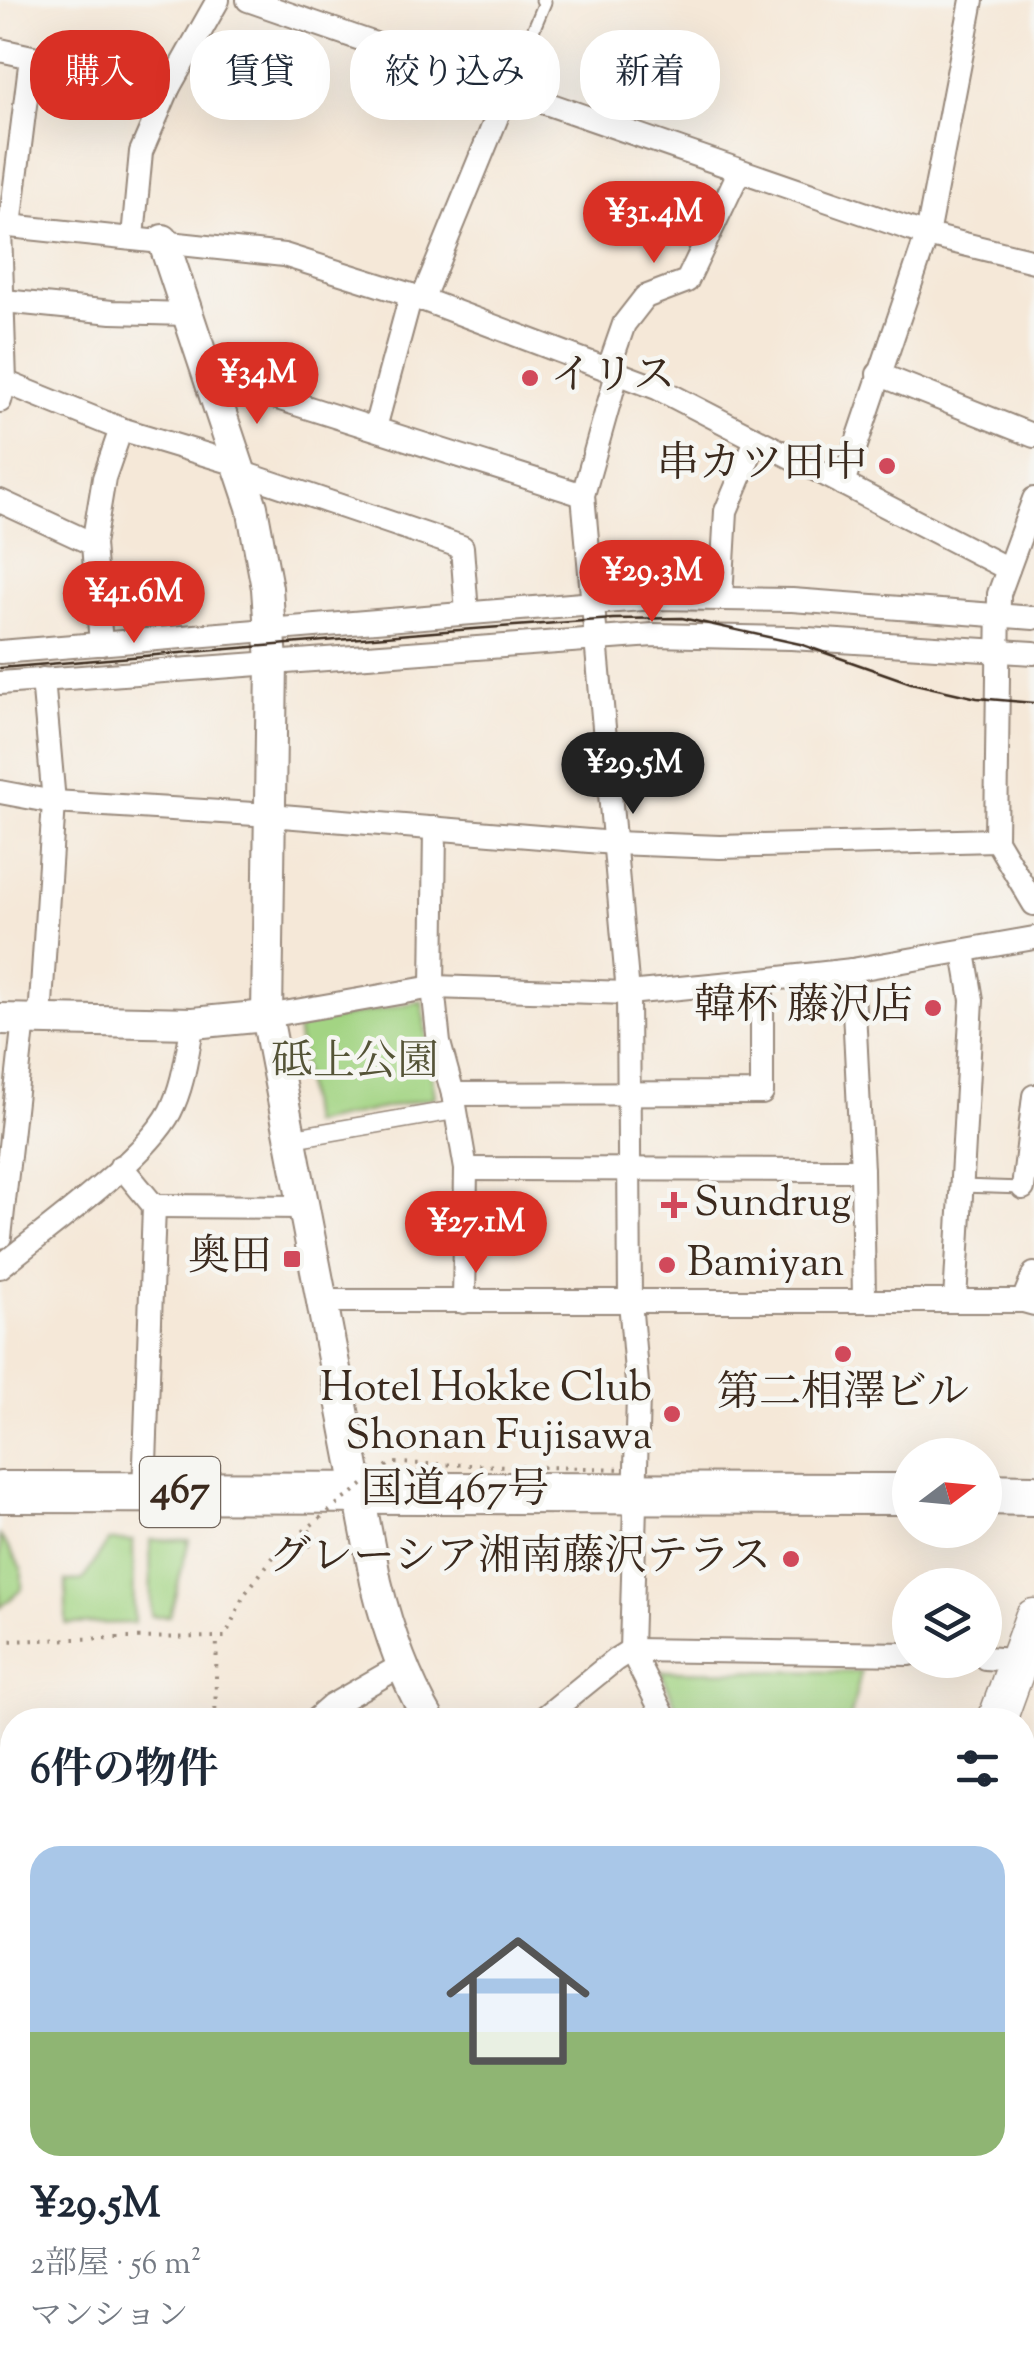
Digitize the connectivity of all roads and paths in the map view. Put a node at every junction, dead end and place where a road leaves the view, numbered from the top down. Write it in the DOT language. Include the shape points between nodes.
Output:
graph roads {
  1 [pos="218,0"];
  2 [pos="248,0"];
  3 [pos="542,0"];
  4 [pos="972,0"];
  5 [pos="534,30"];
  6 [pos="350,35"];
  7 [pos="0,50"];
  8 [pos="30,57"];
  9 [pos="30,63"];
  10 [pos="170,84"];
  11 [pos="560,108"];
  12 [pos="155,120"];
  13 [pos="495,120"];
  14 [pos="739,172"];
  15 [pos="3,227"];
  16 [pos="928,235"];
  17 [pos="148,238"];
  18 [pos="1034,261"];
  19 [pos="416,297"];
  20 [pos="4,301"];
  21 [pos="187,314"];
  22 [pos="613,372"];
  23 [pos="878,374"];
  24 [pos="208,376"];
  25 [pos="2,387"];
  26 [pos="375,428"];
  27 [pos="121,429"];
  28 [pos="1034,436"];
  29 [pos="756,440"];
  30 [pos="239,468"];
  31 [pos="843,484"];
  32 [pos="583,496"];
  33 [pos="1034,499"];
  34 [pos="0,501"];
  35 [pos="94,544"];
  36 [pos="1008,568"];
  37 [pos="722,597"];
  38 [pos="592,602"];
  39 [pos="468,613"];
  40 [pos="997,616"];
  41 [pos="1034,618"];
  42 [pos="270,630"];
  43 [pos="596,638"];
  44 [pos="101,644"];
  45 [pos="997,650"];
  46 [pos="0,652"];
  47 [pos="1034,652"];
  48 [pos="272,662"];
  49 [pos="43,678"];
  50 [pos="0,683"];
  51 [pos="0,792"];
  52 [pos="54,802"];
  53 [pos="270,814"];
  54 [pos="435,828"];
  55 [pos="996,840"];
  56 [pos="614,843"];
  57 [pos="1034,904"];
  58 [pos="1034,938"];
  59 [pos="964,952"];
  60 [pos="852,970"];
  61 [pos="762,980"];
  62 [pos="433,987"];
  63 [pos="628,993"];
  64 [pos="267,1016"];
  65 [pos="21,1019"];
  66 [pos="193,1023"];
  67 [pos="630,1091"];
  68 [pos="1034,1096"];
  69 [pos="454,1102"];
  70 [pos="288,1139"];
  71 [pos="122,1166"];
  72 [pos="466,1170"];
  73 [pos="630,1170"];
  74 [pos="862,1170"];
  75 [pos="960,1186"];
  76 [pos="1024,1188"];
  77 [pos="154,1206"];
  78 [pos="303,1207"];
  79 [pos="0,1237"];
  80 [pos="0,1267"];
  81 [pos="1034,1274"];
  82 [pos="864,1300"];
  83 [pos="955,1300"];
  84 [pos="322,1301"];
  85 [pos="630,1301"];
  86 [pos="464,1302"];
  87 [pos="1029,1302"];
  88 [pos="630,1481"];
  89 [pos="0,1492"];
  90 [pos="144,1492"];
  91 [pos="359,1492"];
  92 [pos="892,1493"];
  93 [pos="1002,1494"];
  94 [pos="1034,1494"];
  95 [pos="307,1528"];
  96 [pos="284,1566"];
  97 [pos="1034,1618"];
  98 [pos="217,1637"];
  99 [pos="0,1641"];
  100 [pos="631,1650"];
  101 [pos="892,1654"];
  102 [pos="1012,1660"];
  103 [pos="402,1664"];
  104 [pos="215,1708"];
  105 [pos="329,1708"];
  106 [pos="423,1708"];
  107 [pos="557,1708"];
  108 [pos="660,1708"];
  109 [pos="1000,1708"];
  1 -- 10 [label="street"];
  2 -- 6 [label="street"];
  3 -- 5 [label="lane"];
  4 -- 16 [label="street"];
  7 -- 8 [label="street"];
  9 -- 15 [label="street"];
  11 -- 14 [label="street"];
  12 -- 17 [label="street" via="141,152"];
  13 -- 19 [label="street"];
  14 -- 16 [label="street"];
  14 -- 22 [label="street" via="686,281 645,297 624,324"];
  15 -- 17 [label="street"];
  15 -- 20 [label="street"];
  16 -- 18 [label="street"];
  16 -- 23 [label="street"];
  17 -- 19 [label="street" via="284,254"];
  17 -- 21 [label="street"];
  19 -- 22 [label="street"];
  19 -- 26 [label="street"];
  20 -- 21 [label="street"];
  20 -- 25 [label="street"];
  21 -- 24 [label="street"];
  22 -- 29 [label="street"];
  22 -- 32 [label="street"];
  23 -- 28 [label="street"];
  23 -- 31 [label="street"];
  24 -- 26 [label="street"];
  24 -- 30 [label="street"];
  25 -- 27 [label="street"];
  26 -- 32 [label="street"];
  27 -- 30 [label="street"];
  27 -- 35 [label="street" via="104,478"];
  29 -- 31 [label="street"];
  29 -- 37 [label="street" via="726,511"];
  30 -- 39 [label="street" via="462,547"];
  30 -- 42 [label="street" via="262,547"];
  31 -- 36 [label="street"];
  32 -- 38 [label="street"];
  33 -- 36 [label="street"];
  34 -- 35 [label="street"];
  35 -- 44 [label="street"];
  36 -- 40 [label="street"];
  37 -- 38 [label="street"];
  37 -- 40 [label="street"];
  38 -- 39 [label="street"];
  38 -- 43 [label="street"];
  39 -- 42 [label="street"];
  40 -- 41 [label="street"];
  40 -- 45 [label="street"];
  42 -- 44 [label="street"];
  42 -- 48 [label="street"];
  43 -- 45 [label="street" via="722,634"];
  43 -- 48 [label="street"];
  43 -- 56 [label="street"];
  44 -- 46 [label="street"];
  45 -- 47 [label="street"];
  45 -- 55 [label="street"];
  48 -- 49 [label="street"];
  48 -- 53 [label="street"];
  49 -- 50 [label="street"];
  49 -- 52 [label="street"];
  51 -- 52 [label="street"];
  52 -- 53 [label="street"];
  52 -- 65 [label="street"];
  53 -- 54 [label="street"];
  53 -- 64 [label="street"];
  54 -- 56 [label="street"];
  54 -- 62 [label="street"];
  55 -- 56 [label="street"];
  55 -- 57 [label="street"];
  56 -- 63 [label="street"];
  58 -- 59 [label="street"];
  59 -- 60 [label="street"];
  59 -- 75 [label="street" via="972,1000"];
  60 -- 61 [label="street"];
  60 -- 74 [label="street"];
  61 -- 63 [label="street"];
  61 -- 67 [label="street" via="762,1093"];
  62 -- 63 [label="street"];
  62 -- 64 [label="street"];
  62 -- 69 [label="street"];
  63 -- 67 [label="street"];
  64 -- 66 [label="street"];
  64 -- 70 [label="street"];
  65 -- 66 [label="street"];
  65 -- 79 [label="street"];
  66 -- 71 [label="street" via="171,1110"];
  67 -- 69 [label="street"];
  67 -- 73 [label="street"];
  68 -- 76 [label="street"];
  69 -- 70 [label="street"];
  69 -- 72 [label="street"];
  70 -- 78 [label="street"];
  71 -- 77 [label="street"];
  71 -- 80 [label="street"];
  72 -- 73 [label="street"];
  72 -- 86 [label="street"];
  73 -- 74 [label="street"];
  73 -- 85 [label="street"];
  74 -- 82 [label="street"];
  75 -- 76 [label="lane"];
  75 -- 83 [label="street"];
  77 -- 78 [label="street"];
  77 -- 90 [label="street"];
  78 -- 84 [label="street"];
  81 -- 87 [label="street"];
  82 -- 83 [label="street"];
  82 -- 85 [label="street"];
  83 -- 87 [label="street"];
  84 -- 86 [label="street"];
  84 -- 91 [label="street"];
  85 -- 86 [label="street"];
  85 -- 88 [label="street" via="638,1395"];
  88 -- 91 [label="highway, 国道467号 / 467"];
  88 -- 92 [label="highway, 国道467号 / 467"];
  88 -- 95 [label="path, bridge" via="391,1463"];
  88 -- 100 [label="street"];
  89 -- 90 [label="highway, 国道467号 / 467"];
  90 -- 91 [label="highway, 国道467号 / 467"];
  91 -- 103 [label="street" via="385,1620"];
  93 -- 94 [label="highway"];
  95 -- 96 [label="path" via="316,1540"];
  95 -- 98 [label="path, bridge" via="257,1575 225,1637"];
  97 -- 102 [label="main road"];
  98 -- 99 [label="path, bridge"];
  98 -- 104 [label="path, bridge"];
  100 -- 101 [label="street"];
  100 -- 107 [label="street"];
  100 -- 108 [label="street"];
  102 -- 109 [label="main road"];
  103 -- 105 [label="street"];
  103 -- 106 [label="street"];
}
